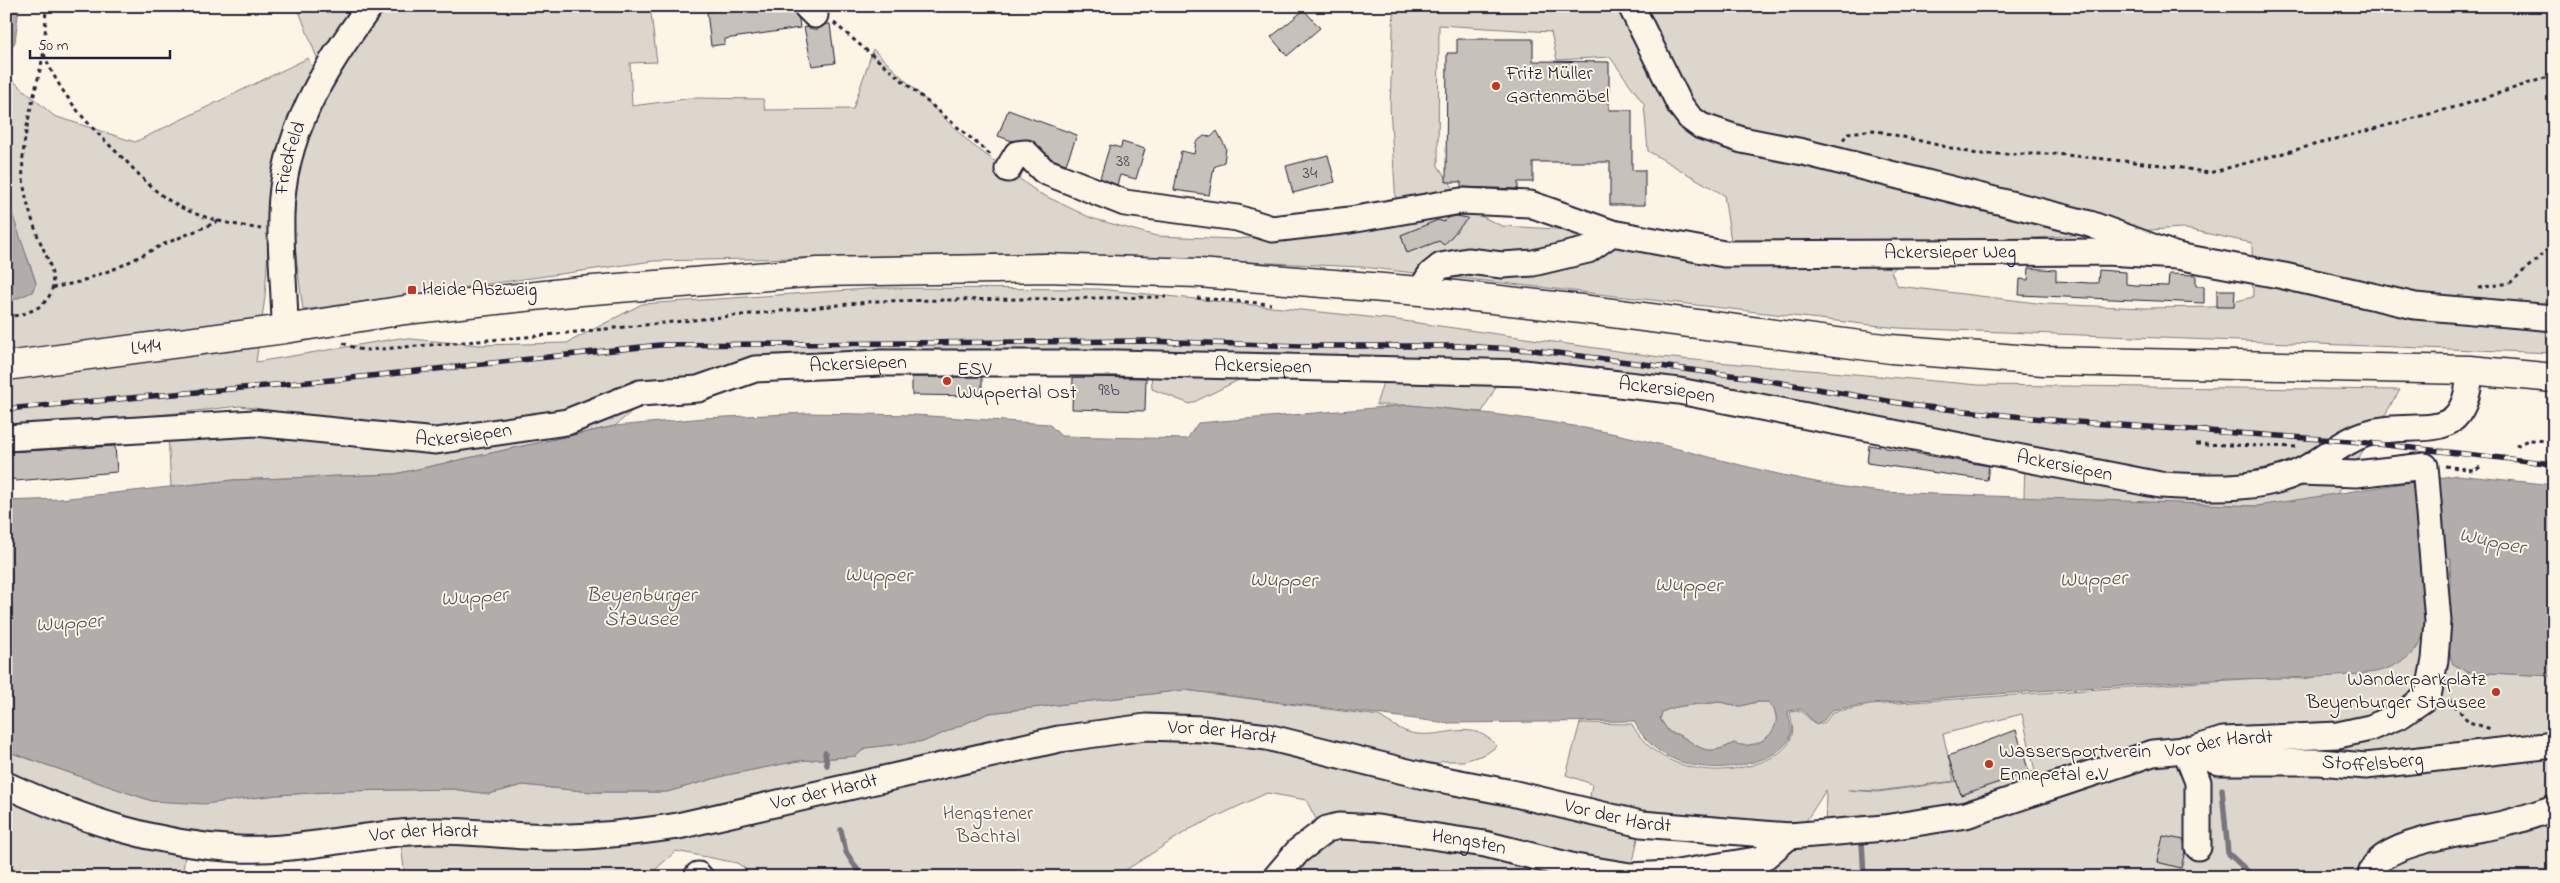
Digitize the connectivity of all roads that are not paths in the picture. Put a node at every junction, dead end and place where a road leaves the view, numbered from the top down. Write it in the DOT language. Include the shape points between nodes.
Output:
graph roads {
  1 [pos="370,6"];
  2 [pos="1631,6"];
  3 [pos="1008,169"];
  4 [pos="1612,233"];
  5 [pos="2177,256"];
  6 [pos="1420,292"];
  7 [pos="2554,318"];
  8 [pos="285,329"];
  9 [pos="6,366"];
  10 [pos="2470,370"];
  11 [pos="2554,378"];
  12 [pos="6,438"];
  13 [pos="2300,459"];
  14 [pos="2554,745"];
  15 [pos="2190,749"];
  16 [pos="6,785"];
  17 [pos="2554,808"];
  18 [pos="1789,836"];
  19 [pos="2198,847"];
  20 [pos="1276,877"];
  21 [pos="2371,877"];
  1 -- 8 [label="street, Friedfeld" via="321,79 297,130 287,163 281,233"];
  2 -- 5 [label="street" via="1680,105 1701,126 1742,140 2090,224"];
  3 -- 4 [label="street" via="1017,154 1026,153 1044,171 1125,203 1238,218 1272,229 1350,220 1461,201 1530,204"];
  4 -- 5 [label="street, Ackersieper Weg" via="1724,254 2106,252"];
  4 -- 6 [label="street" via="1588,250 1533,263 1502,265 1468,261 1441,266 1431,274"];
  5 -- 7 [label="street" via="2415,306"];
  6 -- 8 [label="main road, L414" via="1123,269 889,269 581,291 405,310"];
  6 -- 10 [label="main road, L414" via="1590,310 1891,349 2044,361"];
  8 -- 9 [label="main road, L414"];
  10 -- 11 [label="main road, L414"];
  10 -- 13 [label="street, Ackersiepen" via="2464,407 2448,422 2426,428 2367,433"];
  12 -- 13 [label="street, Ackersiepen" via="255,423 436,441 566,422 640,393 698,389 755,368 881,363 1117,363 1524,373 1679,391 2160,485 2246,486 2266,482"];
  13 -- 15 [label="street, Vor der Hardt" via="2356,474 2425,472 2438,621 2435,660 2438,696 2370,728 2338,735 2223,740"];
  14 -- 15 [label="street, Stoffelsberg" via="2366,766 2319,762 2219,762"];
  15 -- 18 [label="street, Vor der Hardt" via="2153,754 1966,815 1884,828"];
  15 -- 19 [label="street" via="2198,782"];
  16 -- 18 [label="street, Vor der Hardt" via="117,830 238,849 436,831 559,837 631,833 678,826 1059,739 1146,727 1203,728 1267,736 1424,776 1641,824"];
  17 -- 21 [label="street" via="2503,824 2406,845 2376,862"];
  18 -- 20 [label="street, Hengsten" via="1762,858 1671,874 1630,876 1575,868 1485,844 1378,828 1339,826 1327,829 1298,851"];
}
